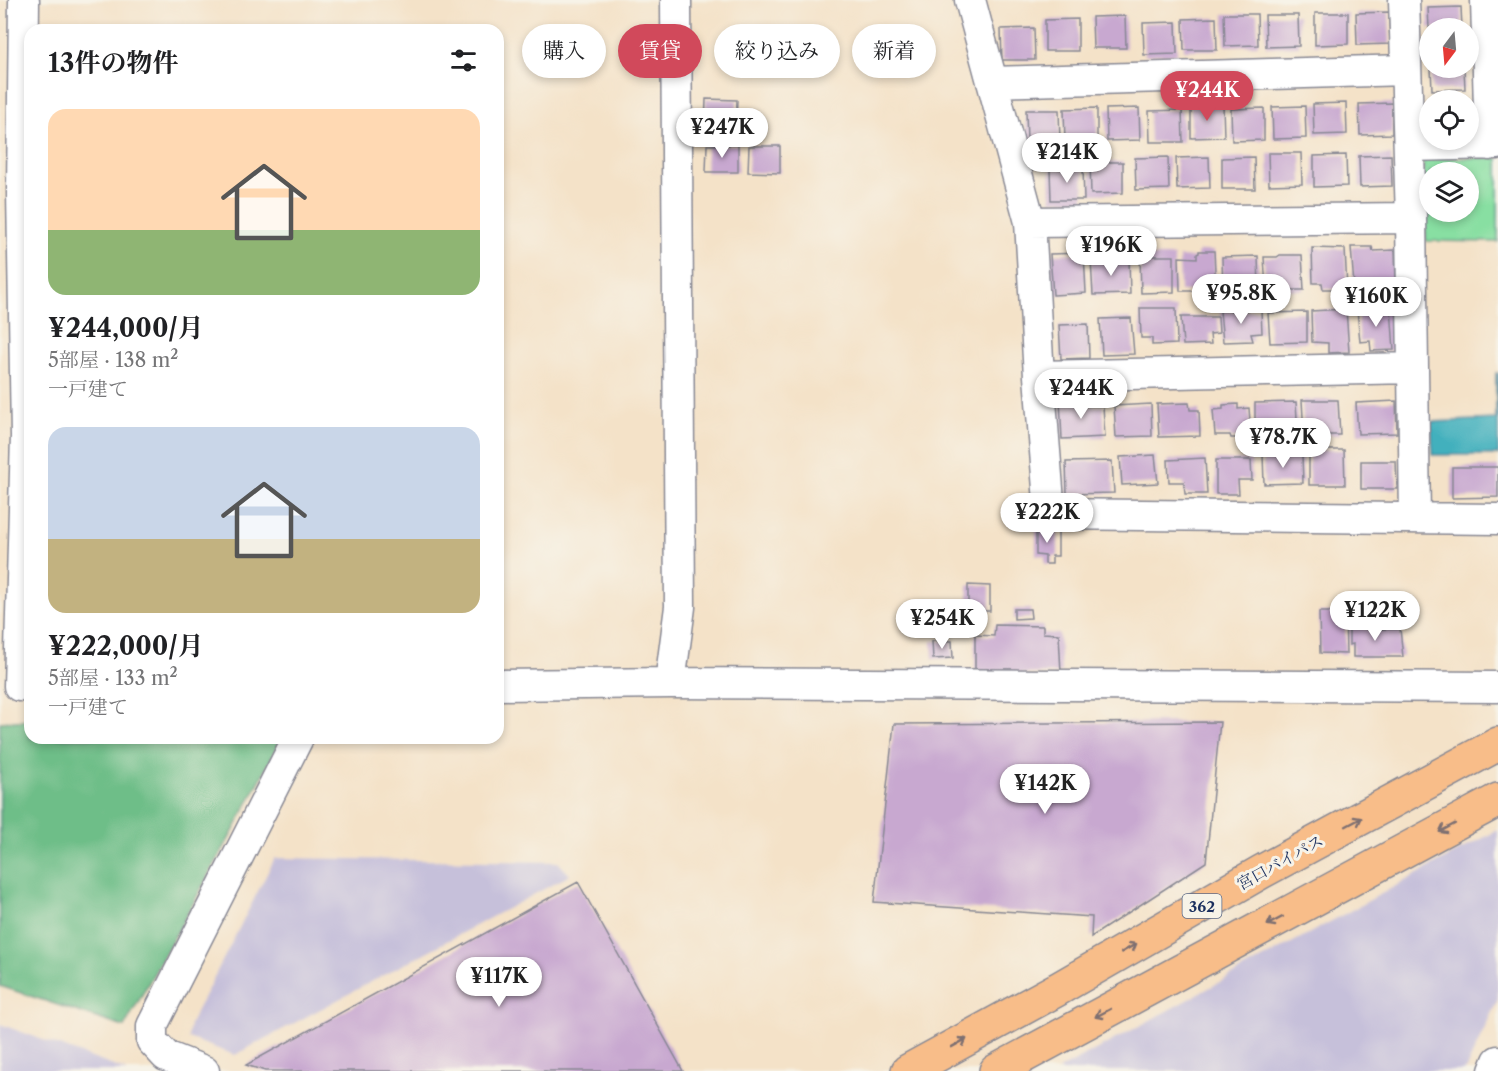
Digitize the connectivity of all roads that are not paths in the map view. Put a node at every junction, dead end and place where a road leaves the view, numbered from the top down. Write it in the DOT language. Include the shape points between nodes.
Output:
graph roads {
  1 [pos="24,0"];
  2 [pos="676,0"];
  3 [pos="970,0"];
  4 [pos="1404,0"];
  5 [pos="1486,0"];
  6 [pos="1406,70"];
  7 [pos="992,82"];
  8 [pos="1494,145"];
  9 [pos="1409,146"];
  10 [pos="1411,218"];
  11 [pos="1030,222"];
  12 [pos="24,313"];
  13 [pos="1413,368"];
  14 [pos="1039,376"];
  15 [pos="24,486"];
  16 [pos="1415,518"];
  17 [pos="1498,519"];
  18 [pos="670,683"];
  19 [pos="504,685"];
  20 [pos="16,686"];
  21 [pos="1498,687"];
  22 [pos="295,744"];
  23 [pos="1498,744"];
  24 [pos="1498,800"];
  25 [pos="1498,1061"];
  26 [pos="204,1071"];
  27 [pos="908,1071"];
  28 [pos="996,1071"];
  29 [pos="1494,1071"];
  1 -- 12 [label="street"];
  2 -- 18 [label="street" via="681,607"];
  3 -- 7 [label="street"];
  4 -- 6 [label="street"];
  5 -- 8 [label="street"];
  6 -- 7 [label="street"];
  6 -- 9 [label="street"];
  7 -- 11 [label="street"];
  8 -- 9 [label="street"];
  9 -- 10 [label="street"];
  10 -- 11 [label="street"];
  10 -- 13 [label="street"];
  11 -- 14 [label="street"];
  13 -- 14 [label="street"];
  13 -- 16 [label="street"];
  14 -- 16 [label="street" via="1050,514"];
  15 -- 20 [label="street"];
  16 -- 17 [label="street"];
  18 -- 19 [label="street"];
  18 -- 21 [label="street"];
  22 -- 26 [label="street" via="152,1026 152,1041 166,1056"];
  27 -- 23 [label="highway, 宮口バイパス / 362, one-way"];
  24 -- 28 [label="highway, one-way"];
  25 -- 29 [label="street"];
}
